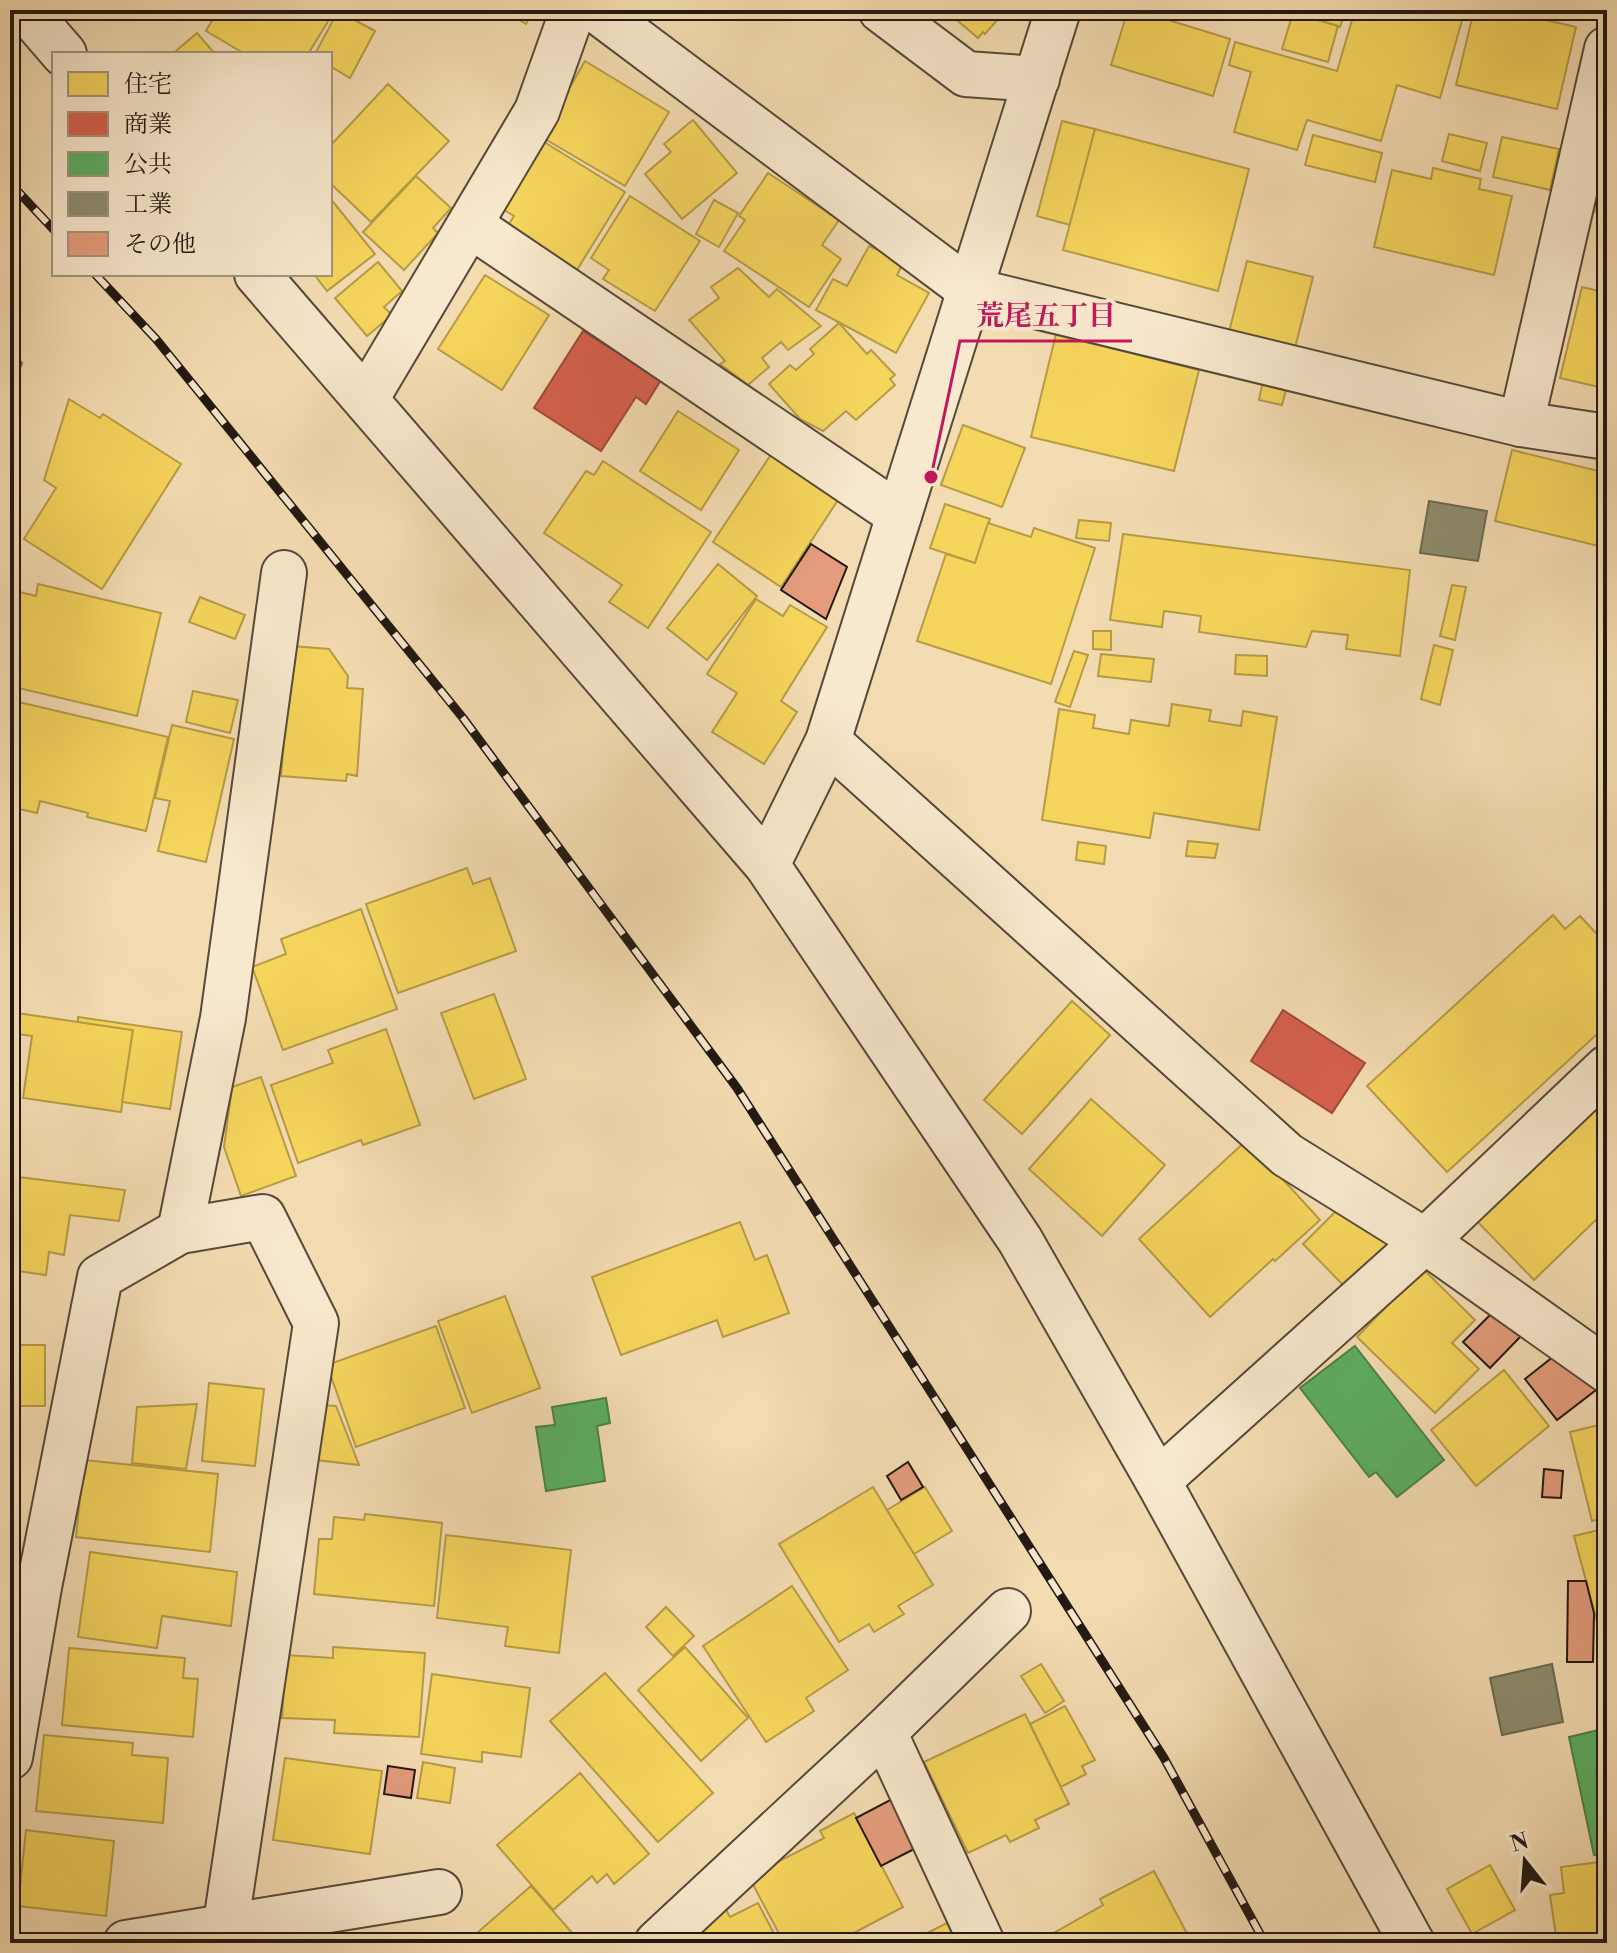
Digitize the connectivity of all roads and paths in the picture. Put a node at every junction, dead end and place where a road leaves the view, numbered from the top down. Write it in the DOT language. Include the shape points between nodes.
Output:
graph roads {
  1 [pos="26,10"];
  2 [pos="573,10"];
  3 [pos="596,10"];
  4 [pos="881,10"];
  5 [pos="1058,10"];
  6 [pos="1607,49"];
  7 [pos="62,52"];
  8 [pos="1037,79"];
  9 [pos="470,225"];
  10 [pos="259,276"];
  11 [pos="970,290"];
  12 [pos="366,399"];
  13 [pos="1521,424"];
  14 [pos="1607,437"];
  15 [pos="899,515"];
  16 [pos="284,573"];
  17 [pos="828,741"];
  18 [pos="767,865"];
  19 [pos="1607,1068"];
  20 [pos="180,1231"];
  21 [pos="1425,1241"];
  22 [pos="1607,1370"];
  23 [pos="1158,1481"];
  24 [pos="1008,1611"];
  25 [pos="884,1732"];
  26 [pos="10,1757"];
  27 [pos="439,1892"];
  28 [pos="224,1935"];
  29 [pos="126,1943"];
  30 [pos="657,1943"];
  31 [pos="982,1943"];
  32 [pos="1412,1943"];
  1 -- 7 [label="street"];
  2 -- 9 [label="street" via="537,111"];
  3 -- 11 [label="street"];
  4 -- 8 [label="street" via="966,74"];
  5 -- 8 [label="street"];
  6 -- 13 [label="street"];
  8 -- 11 [label="street"];
  9 -- 12 [label="street"];
  9 -- 15 [label="street"];
  10 -- 12 [label="street"];
  11 -- 13 [label="street"];
  11 -- 15 [label="street"];
  12 -- 18 [label="street"];
  13 -- 14 [label="street"];
  15 -- 17 [label="street"];
  16 -- 20 [label="street" via="223,1018"];
  17 -- 18 [label="street"];
  17 -- 21 [label="street" via="1287,1155"];
  18 -- 23 [label="street" via="1020,1240"];
  19 -- 21 [label="street"];
  20 -- 26 [label="street" via="100,1277"];
  20 -- 28 [label="street" via="263,1217 316,1323"];
  21 -- 22 [label="street"];
  21 -- 23 [label="street"];
  23 -- 32 [label="street"];
  24 -- 25 [label="street"];
  25 -- 30 [label="street"];
  25 -- 31 [label="street"];
  27 -- 28 [label="street"];
  28 -- 29 [label="street"];
}
